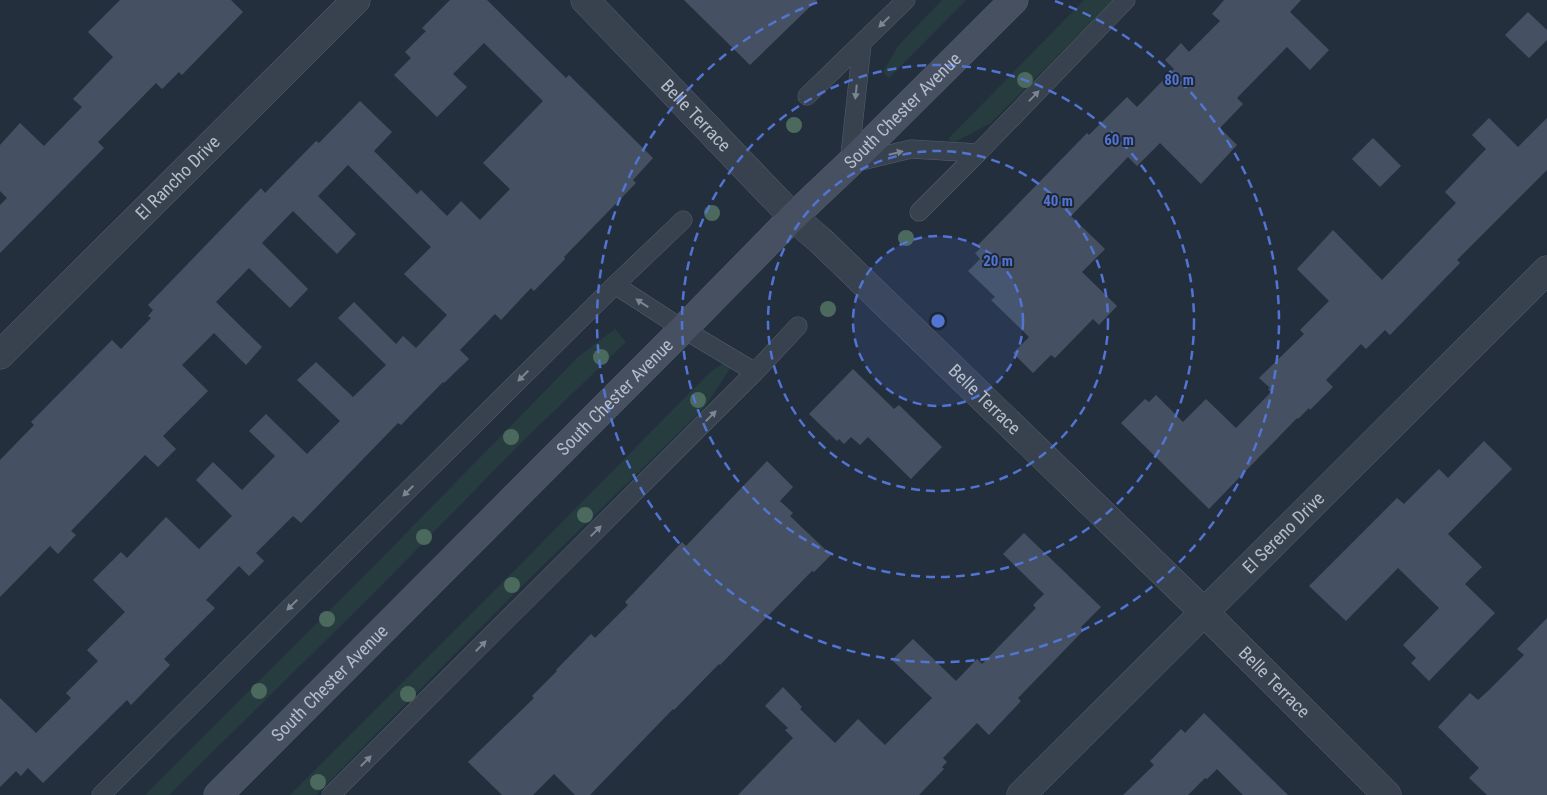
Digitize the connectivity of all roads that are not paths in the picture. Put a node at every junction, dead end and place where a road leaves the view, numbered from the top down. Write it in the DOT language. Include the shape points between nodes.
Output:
graph roads {
  1 [pos="356,0"];
  2 [pos="585,0"];
  3 [pos="906,0"];
  4 [pos="1014,0"];
  5 [pos="1126,0"];
  6 [pos="862,44"];
  7 [pos="807,96"];
  8 [pos="978,153"];
  9 [pos="849,164"];
  10 [pos="919,212"];
  11 [pos="793,217"];
  12 [pos="683,220"];
  13 [pos="1547,270"];
  14 [pos="615,285"];
  15 [pos="798,326"];
  16 [pos="683,329"];
  17 [pos="0,355"];
  18 [pos="755,372"];
  19 [pos="1204,612"];
  20 [pos="101,795"];
  21 [pos="218,795"];
  22 [pos="331,795"];
  23 [pos="1021,795"];
  24 [pos="1387,795"];
  1 -- 17 [label="street, El Rancho Drive"];
  2 -- 11 [label="street, Belle Terrace"];
  3 -- 6 [label="lane, one-way"];
  4 -- 9 [label="main road, South Chester Avenue"];
  8 -- 5 [label="lane, one-way"];
  6 -- 7 [label="lane"];
  6 -- 9 [label="lane, one-way"];
  9 -- 8 [label="lane, one-way" via="911,149"];
  8 -- 10 [label="lane"];
  9 -- 11 [label="main road, South Chester Avenue"];
  11 -- 16 [label="main road, South Chester Avenue"];
  11 -- 19 [label="street, Belle Terrace"];
  12 -- 14 [label="lane"];
  13 -- 19 [label="street, El Sereno Drive"];
  16 -- 14 [label="lane, one-way"];
  14 -- 20 [label="lane, one-way"];
  15 -- 18 [label="lane"];
  16 -- 18 [label="lane"];
  16 -- 21 [label="main road, South Chester Avenue"];
  22 -- 18 [label="lane, one-way"];
  19 -- 23 [label="street, El Sereno Drive"];
  19 -- 24 [label="street, Belle Terrace"];
}
